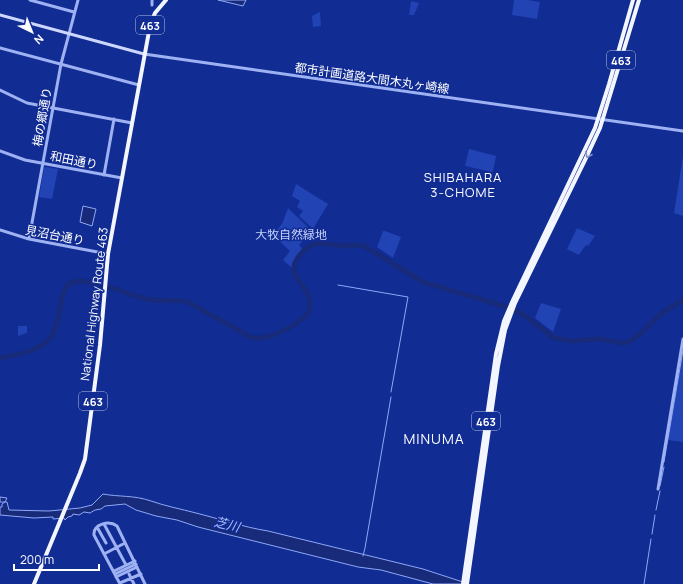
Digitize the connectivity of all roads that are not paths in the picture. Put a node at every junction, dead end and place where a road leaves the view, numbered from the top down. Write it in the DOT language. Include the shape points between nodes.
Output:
graph roads {
  1 [pos="30,0"];
  2 [pos="78,0"];
  3 [pos="152,0"];
  4 [pos="166,0"];
  5 [pos="633,0"];
  6 [pos="639,0"];
  7 [pos="152,5"];
  8 [pos="74,12"];
  9 [pos="0,16"];
  10 [pos="69,34"];
  11 [pos="0,48"];
  12 [pos="144,54"];
  13 [pos="61,64"];
  14 [pos="139,85"];
  15 [pos="0,90"];
  16 [pos="52,108"];
  17 [pos="598,119"];
  18 [pos="603,119"];
  19 [pos="114,120"];
  20 [pos="132,123"];
  21 [pos="683,131"];
  22 [pos="0,151"];
  23 [pos="43,164"];
  24 [pos="104,175"];
  25 [pos="122,178"];
  26 [pos="0,230"];
  27 [pos="546,235"];
  28 [pos="29,239"];
  29 [pos="108,254"];
  30 [pos="532,264"];
  31 [pos="683,339"];
  32 [pos="658,489"];
  33 [pos="104,524"];
  34 [pos="97,527"];
  35 [pos="112,540"];
  36 [pos="125,542"];
  37 [pos="106,543"];
  38 [pos="100,546"];
  39 [pos="116,547"];
  40 [pos="104,554"];
  41 [pos="136,564"];
  42 [pos="126,565"];
  43 [pos="115,574"];
  44 [pos="129,574"];
  45 [pos="140,574"];
  46 [pos="131,578"];
  47 [pos="34,584"];
  48 [pos="120,584"];
  49 [pos="134,584"];
  50 [pos="145,584"];
  51 [pos="463,584"];
  52 [pos="467,584"];
  1 -- 8 [label="street"];
  2 -- 8 [label="street, 梅の郷通り"];
  3 -- 7 [label="street"];
  4 -- 12 [label="highway, National Highway Route 463 / 463" via="152,19"];
  5 -- 17 [label="highway, 463"];
  6 -- 18 [label="highway, 463"];
  8 -- 10 [label="street, 梅の郷通り"];
  9 -- 10 [label="main road"];
  10 -- 12 [label="main road"];
  10 -- 13 [label="street, 梅の郷通り"];
  11 -- 13 [label="street"];
  12 -- 14 [label="highway, National Highway Route 463 / 463"];
  12 -- 17 [label="street, 都市計画道路大間木丸ヶ崎線"];
  13 -- 14 [label="street"];
  13 -- 16 [label="street, 梅の郷通り"];
  14 -- 20 [label="highway, National Highway Route 463 / 463"];
  15 -- 16 [label="street" via="27,103"];
  16 -- 19 [label="street"];
  16 -- 23 [label="street, 梅の郷通り"];
  17 -- 18 [label="street, 都市計画道路大間木丸ヶ崎線"];
  17 -- 27 [label="highway, 463"];
  18 -- 21 [label="street, 都市計画道路大間木丸ヶ崎線"];
  18 -- 27 [label="highway, 463, one-way" via="586,160"];
  19 -- 20 [label="street"];
  19 -- 24 [label="street"];
  20 -- 25 [label="highway, National Highway Route 463 / 463"];
  22 -- 23 [label="street, 和田通り"];
  23 -- 24 [label="street, 和田通り"];
  23 -- 28 [label="street, 梅の郷通り"];
  24 -- 25 [label="street, 和田通り"];
  25 -- 29 [label="highway, National Highway Route 463 / 463"];
  26 -- 28 [label="street, 見沼台通り"];
  27 -- 30 [label="highway, 463"];
  28 -- 29 [label="street, 見沼台通り"];
  29 -- 47 [label="highway, National Highway Route 463 / 463" via="100,345 83,466"];
  30 -- 51 [label="highway, 463" via="507,313 498,343"];
  30 -- 52 [label="highway, 463" via="505,330 500,352"];
  31 -- 32 [label="street"];
  33 -- 34 [label="street"];
  33 -- 35 [label="street"];
  33 -- 36 [label="street" via="115,525"];
  34 -- 37 [label="street"];
  34 -- 38 [label="street" via="94,532"];
  35 -- 37 [label="street"];
  35 -- 39 [label="street"];
  36 -- 39 [label="street"];
  36 -- 41 [label="street"];
  37 -- 38 [label="street"];
  38 -- 40 [label="street"];
  39 -- 40 [label="street"];
  39 -- 42 [label="street"];
  40 -- 43 [label="street"];
  41 -- 42 [label="street"];
  41 -- 43 [label="street"];
  41 -- 45 [label="street"];
  42 -- 43 [label="street"];
  43 -- 48 [label="street"];
  44 -- 46 [label="street"];
  45 -- 46 [label="street"];
  45 -- 50 [label="street"];
  46 -- 48 [label="street"];
  46 -- 49 [label="street"];
}
